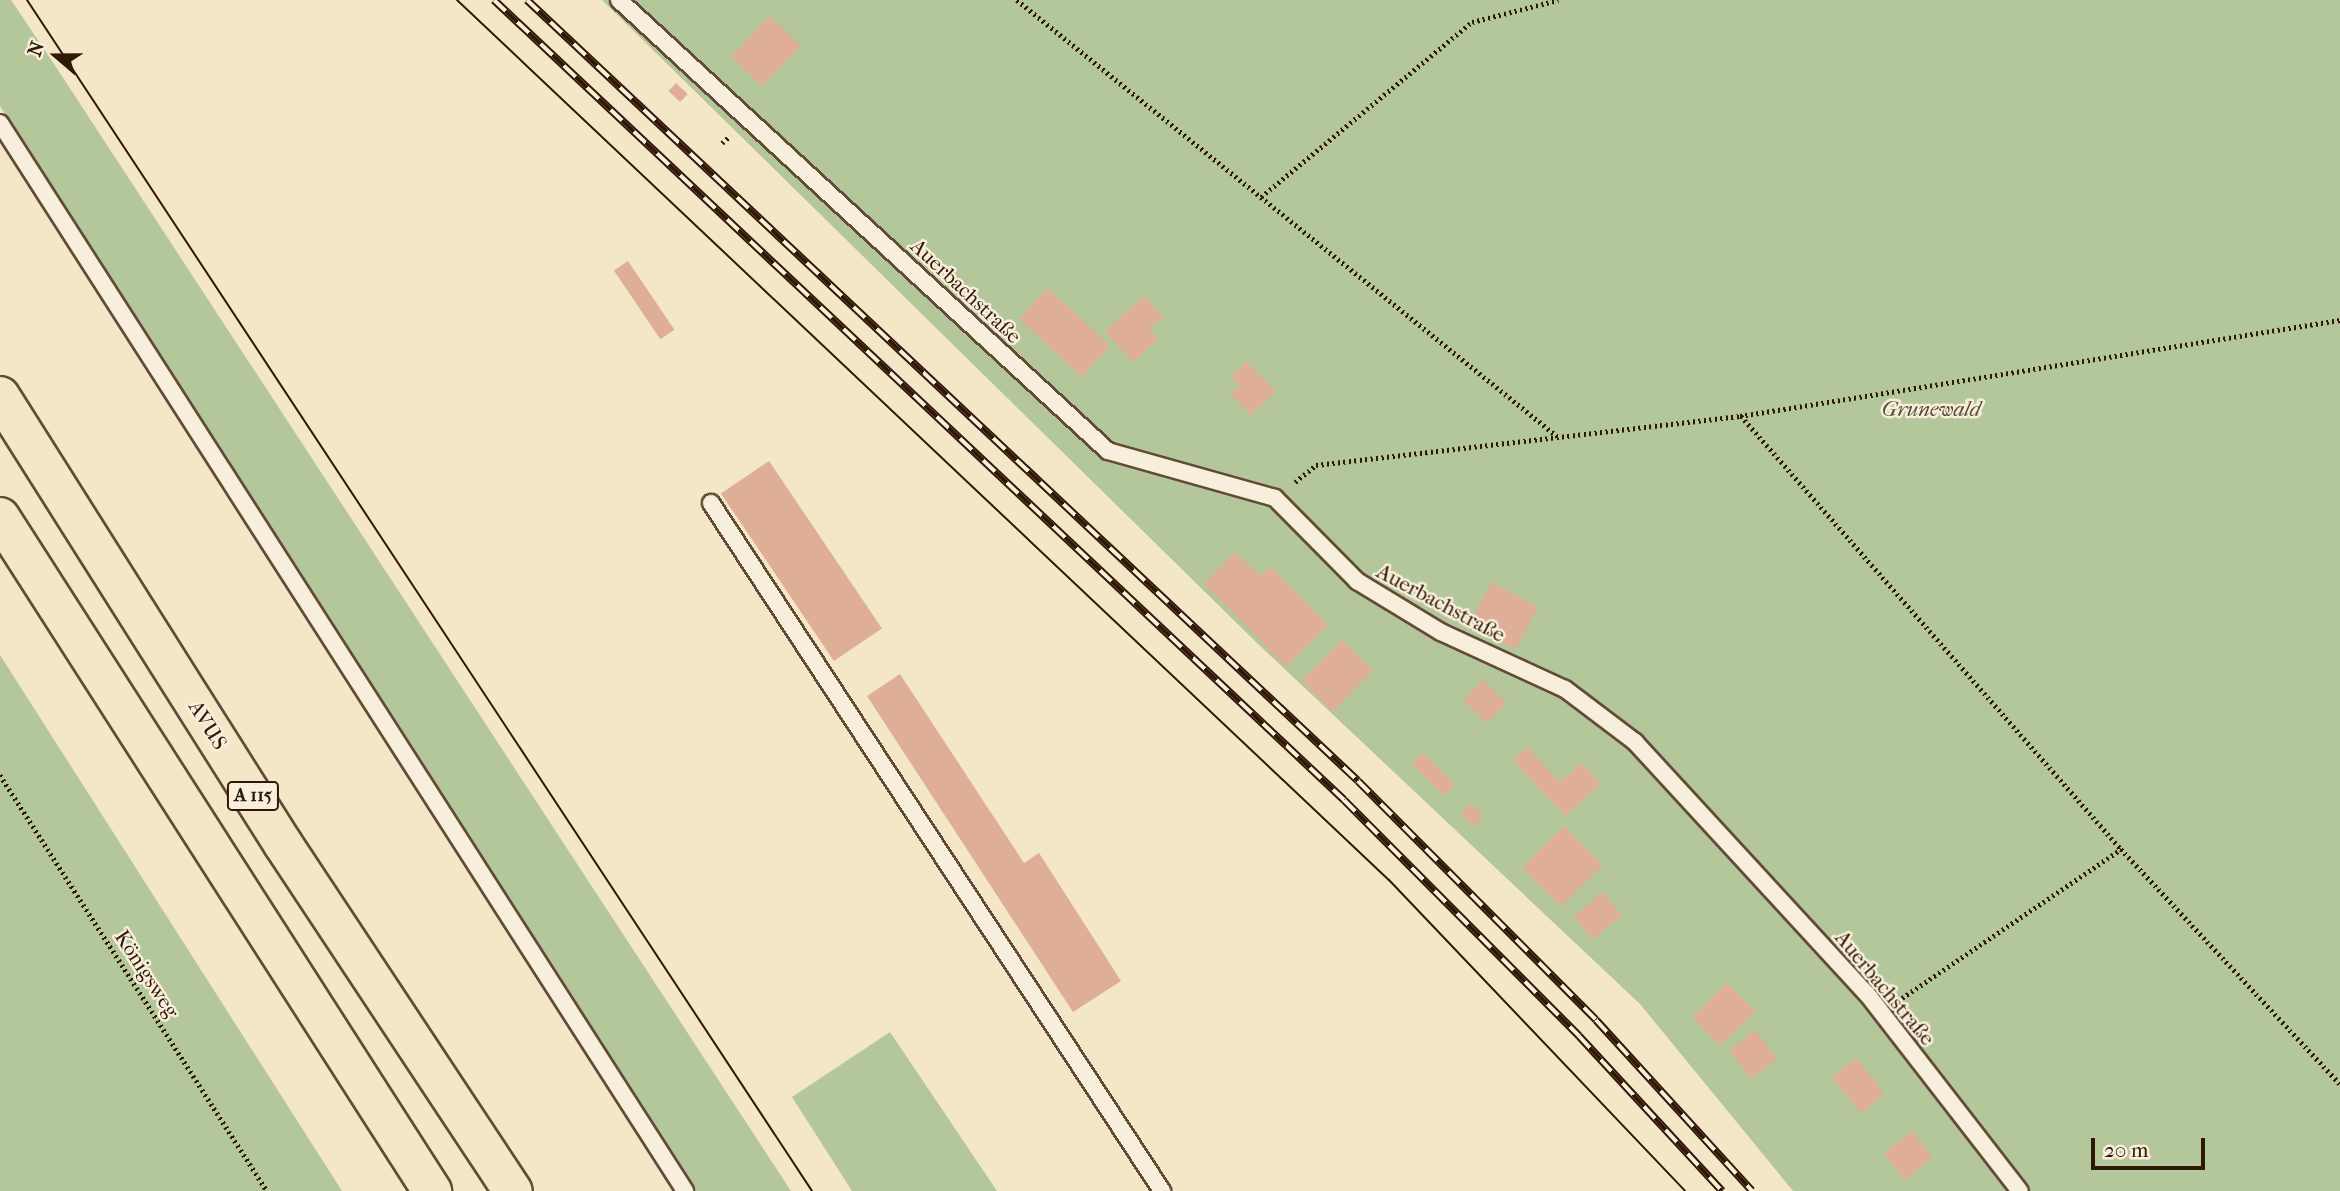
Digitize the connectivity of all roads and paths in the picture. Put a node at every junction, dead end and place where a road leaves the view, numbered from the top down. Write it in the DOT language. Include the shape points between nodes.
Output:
graph roads {
  1 [pos="619,0"];
  2 [pos="1017,0"];
  3 [pos="1558,0"];
  4 [pos="0,123"];
  5 [pos="1261,197"];
  6 [pos="2340,320"];
  7 [pos="0,396"];
  8 [pos="1740,416"];
  9 [pos="1558,437"];
  10 [pos="1275,498"];
  11 [pos="710,503"];
  12 [pos="0,517"];
  13 [pos="0,775"];
  14 [pos="2121,849"];
  15 [pos="1881,1012"];
  16 [pos="2340,1084"];
  17 [pos="267,1191"];
  18 [pos="432,1191"];
  19 [pos="513,1191"];
  20 [pos="685,1191"];
  21 [pos="1162,1191"];
  22 [pos="2020,1191"];
  1 -- 10 [label="lane, Auerbachstraße" via="1108,451"];
  2 -- 5 [label="path"];
  3 -- 5 [label="path" via="1472,22"];
  4 -- 20 [label="lane"];
  5 -- 9 [label="path"];
  6 -- 8 [label="path"];
  7 -- 19 [label="highway, AVUS / A 115" via="283,844"];
  8 -- 9 [label="path"];
  8 -- 14 [label="path"];
  9 -- 10 [label="path" via="1316,465"];
  10 -- 15 [label="lane, Auerbachstraße" via="1357,581 1441,632 1565,689 1635,742"];
  11 -- 21 [label="lane"];
  12 -- 18 [label="highway"];
  13 -- 17 [label="path, Königsweg"];
  14 -- 15 [label="path"];
  14 -- 16 [label="path"];
  15 -- 22 [label="lane, Auerbachstraße"];
}
